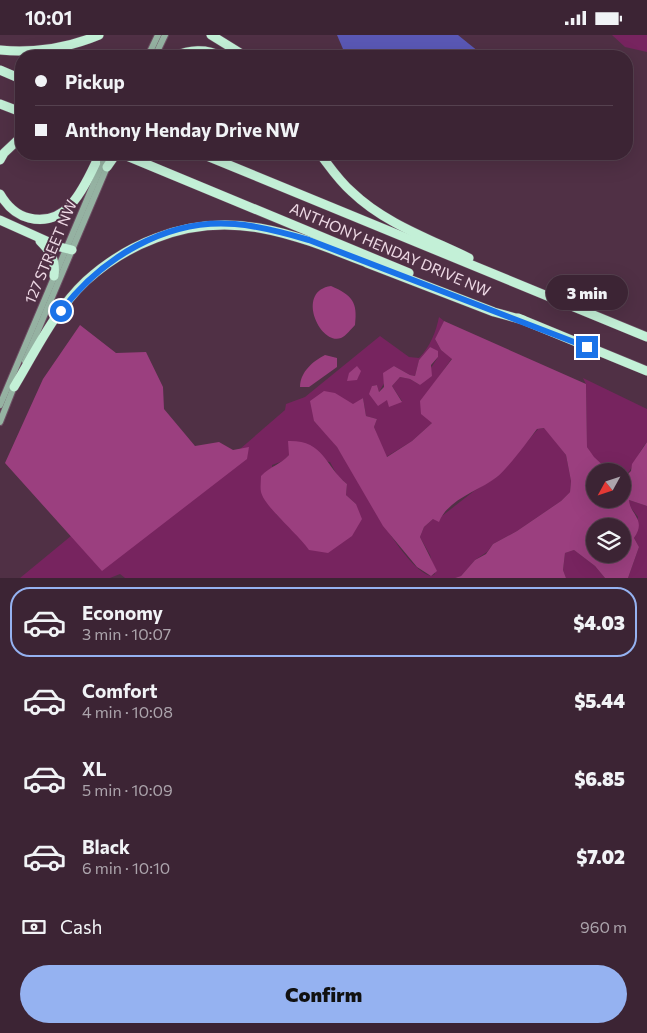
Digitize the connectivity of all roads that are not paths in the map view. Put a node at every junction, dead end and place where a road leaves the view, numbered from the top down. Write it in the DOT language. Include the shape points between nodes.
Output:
graph roads {
  1 [pos="99,35"];
  2 [pos="158,35"];
  3 [pos="165,35"];
  4 [pos="213,36"];
  5 [pos="0,50"];
  6 [pos="33,50"];
  7 [pos="151,50"];
  8 [pos="158,50"];
  9 [pos="235,50"];
  10 [pos="15,51"];
  11 [pos="0,69"];
  12 [pos="15,73"];
  13 [pos="15,76"];
  14 [pos="0,104"];
  15 [pos="15,110"];
  16 [pos="15,143"];
  17 [pos="0,160"];
  18 [pos="102,160"];
  19 [pos="103,160"];
  20 [pos="106,160"];
  21 [pos="137,160"];
  22 [pos="217,160"];
  23 [pos="325,160"];
  24 [pos="218,193"];
  25 [pos="0,195"];
  26 [pos="0,220"];
  27 [pos="36,237"];
  28 [pos="69,249"];
  29 [pos="54,276"];
  30 [pos="544,295"];
  31 [pos="523,321"];
  32 [pos="647,337"];
  33 [pos="647,371"];
  34 [pos="14,387"];
  35 [pos="0,405"];
  36 [pos="0,422"];
  1 -- 6 [label="highway" via="59,47"];
  2 -- 7 [label="main road"];
  3 -- 8 [label="main road"];
  4 -- 9 [label="highway"];
  5 -- 10 [label="highway"];
  11 -- 12 [label="highway"];
  11 -- 13 [label="highway"];
  14 -- 15 [label="highway"];
  16 -- 17 [label="highway"];
  18 -- 25 [label="highway" via="72,204 51,218 36,220 24,217 9,207"];
  19 -- 28 [label="main road, 127 STREET NW"];
  20 -- 24 [label="highway"];
  21 -- 24 [label="highway, ANTHONY HENDAY DRIVE NW"];
  22 -- 30 [label="highway, ANTHONY HENDAY DRIVE NW"];
  23 -- 30 [label="highway" via="352,192 392,221"];
  24 -- 31 [label="highway, ANTHONY HENDAY DRIVE NW"];
  26 -- 27 [label="highway"];
  27 -- 28 [label="highway"];
  27 -- 29 [label="highway" via="53,257"];
  28 -- 29 [label="main road, 127 STREET NW"];
  28 -- 34 [label="main road, 127 STREET NW"];
  29 -- 35 [label="main road, 127 STREET NW"];
  30 -- 32 [label="highway, ANTHONY HENDAY DRIVE NW"];
  31 -- 33 [label="highway, ANTHONY HENDAY DRIVE NW"];
  31 -- 34 [label="highway" via="309,240 252,226 204,225 171,232 140,244 101,268 61,311"];
  34 -- 36 [label="main road, 127 STREET NW"];
}
